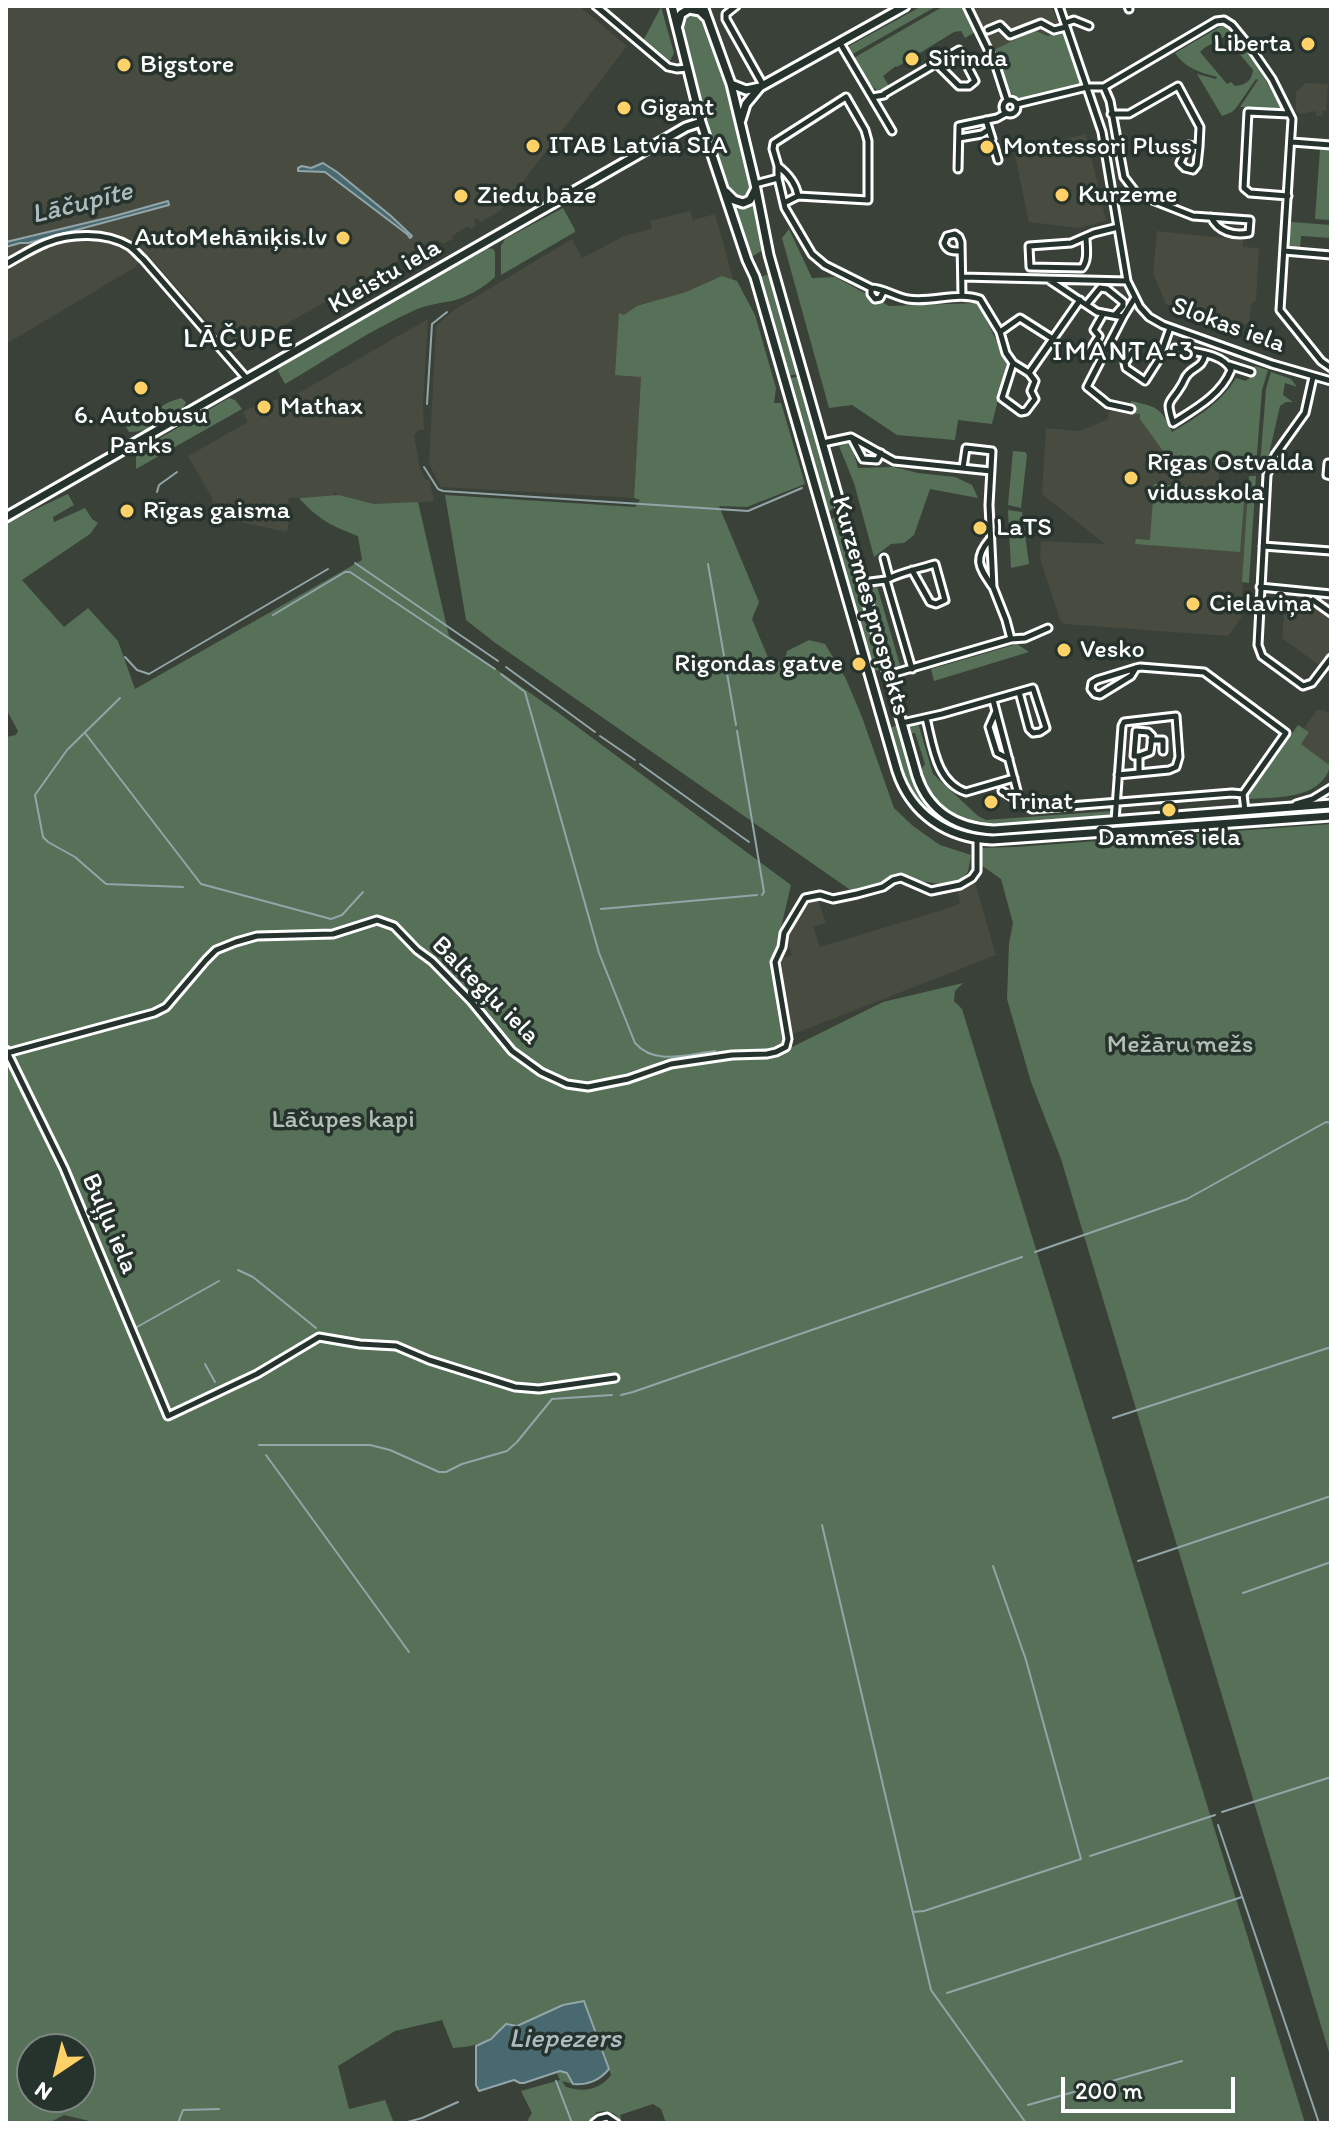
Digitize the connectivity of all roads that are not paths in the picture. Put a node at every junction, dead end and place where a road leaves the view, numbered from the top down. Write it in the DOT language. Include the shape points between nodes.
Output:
graph roads {
  1 [pos="596,6"];
  2 [pos="672,6"];
  3 [pos="703,6"];
  4 [pos="736,6"];
  5 [pos="905,6"];
  6 [pos="967,6"];
  7 [pos="1059,6"];
  8 [pos="706,18"];
  9 [pos="1066,25"];
  10 [pos="1089,26"];
  11 [pos="678,27"];
  12 [pos="988,30"];
  13 [pos="840,43"];
  14 [pos="936,63"];
  15 [pos="687,68"];
  16 [pos="731,84"];
  17 [pos="762,86"];
  18 [pos="1087,87"];
  19 [pos="1104,87"];
  20 [pos="872,97"];
  21 [pos="1007,100"];
  22 [pos="1017,104"];
  23 [pos="1006,113"];
  24 [pos="1111,114"];
  25 [pos="1290,114"];
  26 [pos="986,120"];
  27 [pos="701,122"];
  28 [pos="741,122"];
  29 [pos="988,130"];
  30 [pos="892,131"];
  31 [pos="958,138"];
  32 [pos="1292,142"];
  33 [pos="1331,145"];
  34 [pos="1199,147"];
  35 [pos="998,160"];
  36 [pos="778,166"];
  37 [pos="958,169"];
  38 [pos="778,178"];
  39 [pos="756,186"];
  40 [pos="725,190"];
  41 [pos="798,196"];
  42 [pos="1288,196"];
  43 [pos="784,203"];
  44 [pos="1211,217"];
  45 [pos="1118,227"];
  46 [pos="1086,237"];
  47 [pos="961,251"];
  48 [pos="1284,251"];
  49 [pos="1331,255"];
  50 [pos="6,264"];
  51 [pos="962,277"];
  52 [pos="1048,279"];
  53 [pos="1127,281"];
  54 [pos="871,288"];
  55 [pos="883,292"];
  56 [pos="962,296"];
  57 [pos="1134,299"];
  58 [pos="1080,300"];
  59 [pos="1086,305"];
  60 [pos="1103,314"];
  61 [pos="1115,316"];
  62 [pos="1123,317"];
  63 [pos="1170,328"];
  64 [pos="1000,332"];
  65 [pos="1053,339"];
  66 [pos="1217,344"];
  67 [pos="1175,348"];
  68 [pos="1089,352"];
  69 [pos="1132,352"];
  70 [pos="1210,356"];
  71 [pos="1013,363"];
  72 [pos="1228,364"];
  73 [pos="1331,368"];
  74 [pos="1251,372"];
  75 [pos="1029,373"];
  76 [pos="1313,377"];
  77 [pos="247,379"];
  78 [pos="1331,381"];
  79 [pos="1131,409"];
  80 [pos="851,437"];
  81 [pos="822,443"];
  82 [pos="881,453"];
  83 [pos="1331,463"];
  84 [pos="963,468"];
  85 [pos="991,471"];
  86 [pos="1331,476"];
  87 [pos="841,511"];
  88 [pos="824,516"];
  89 [pos="6,517"];
  90 [pos="991,538"];
  91 [pos="1263,546"];
  92 [pos="1331,551"];
  93 [pos="884,558"];
  94 [pos="912,570"];
  95 [pos="888,579"];
  96 [pos="862,583"];
  97 [pos="993,587"];
  98 [pos="1260,587"];
  99 [pos="1331,594"];
  100 [pos="1313,600"];
  101 [pos="1331,613"];
  102 [pos="1048,628"];
  103 [pos="1011,639"];
  104 [pos="1331,658"];
  105 [pos="1136,668"];
  106 [pos="912,669"];
  107 [pos="888,675"];
  108 [pos="1019,692"];
  109 [pos="993,700"];
  110 [pos="996,711"];
  111 [pos="926,718"];
  112 [pos="902,723"];
  113 [pos="883,724"];
  114 [pos="1151,740"];
  115 [pos="1163,751"];
  116 [pos="1139,756"];
  117 [pos="1009,759"];
  118 [pos="1139,773"];
  119 [pos="1118,775"];
  120 [pos="1014,778"];
  121 [pos="1331,788"];
  122 [pos="1002,791"];
  123 [pos="1243,794"];
  124 [pos="1020,802"];
  125 [pos="1115,803"];
  126 [pos="1331,804"];
  127 [pos="1286,807"];
  128 [pos="1245,811"];
  129 [pos="1331,816"];
  130 [pos="1115,821"];
  131 [pos="1115,832"];
  132 [pos="977,839"];
  133 [pos="7,1052"];
  134 [pos="615,1378"];
  135 [pos="597,2121"];
  136 [pos="616,2123"];
  1 -- 15 [label="street" via="668,67"];
  2 -- 11 [label="main road, Kurzemes prospekts"];
  3 -- 8 [label="main road, Kurzemes prospekts"];
  4 -- 17 [label="street" via="726,19"];
  5 -- 13 [label="main road"];
  6 -- 21 [label="street"];
  7 -- 9 [label="street, Slokas iela"];
  8 -- 11 [label="main road" via="689,9 679,17"];
  8 -- 16 [label="main road, Kurzemes prospekts"];
  9 -- 10 [label="street" via="1074,20"];
  9 -- 12 [label="street" via="1054,30 1041,23 1010,35 1000,25"];
  9 -- 18 [label="street, Slokas iela"];
  11 -- 15 [label="main road, Kurzemes prospekts"];
  13 -- 17 [label="main road"];
  13 -- 20 [label="street"];
  14 -- 14 [label="street" via="959,50 975,81 959,86"];
  14 -- 20 [label="street"];
  15 -- 27 [label="main road, Kurzemes prospekts"];
  16 -- 17 [label="main road" via="746,90"];
  16 -- 28 [label="main road, Kurzemes prospekts"];
  17 -- 28 [label="main road" via="746,104"];
  18 -- 19 [label="street"];
  18 -- 22 [label="street"];
  18 -- 45 [label="street, Slokas iela" via="1102,132"];
  19 -- 24 [label="street"];
  19 -- 25 [label="street" via="1224,20 1250,47"];
  20 -- 30 [label="street"];
  21 -- 22 [label="street"];
  21 -- 23 [label="street"];
  22 -- 23 [label="street" via="1015,113"];
  23 -- 26 [label="street"];
  24 -- 34 [label="street" via="1129,114 1178,86 1200,127"];
  24 -- 44 [label="street" via="1130,187 1193,216"];
  25 -- 32 [label="street"];
  25 -- 42 [label="street" via="1248,112 1244,188"];
  26 -- 29 [label="street"];
  26 -- 31 [label="street" via="959,126"];
  27 -- 40 [label="main road, Kurzemes prospekts"];
  27 -- 77 [label="main road, Kleistu iela"];
  28 -- 39 [label="main road, Kurzemes prospekts"];
  29 -- 31 [label="street"];
  29 -- 35 [label="street"];
  31 -- 37 [label="street"];
  32 -- 33 [label="street"];
  32 -- 42 [label="street"];
  34 -- 34 [label="street" via="1188,145 1180,163 1185,168 1197,165"];
  36 -- 38 [label="street"];
  36 -- 41 [label="street"];
  36 -- 41 [label="street" via="774,143 846,97 868,141 868,200"];
  38 -- 39 [label="street"];
  38 -- 43 [label="street"];
  39 -- 40 [label="main road" via="743,203"];
  39 -- 81 [label="main road, Kurzemes prospekts" via="769,255"];
  40 -- 88 [label="main road, Kurzemes prospekts"];
  41 -- 43 [label="street"];
  42 -- 48 [label="street"];
  43 -- 54 [label="street" via="815,258"];
  44 -- 44 [label="street" via="1250,220 1249,233 1234,235"];
  45 -- 46 [label="street"];
  45 -- 53 [label="street, Slokas iela"];
  46 -- 46 [label="street" via="1029,246 1030,267 1082,268"];
  47 -- 51 [label="street"];
  48 -- 49 [label="street"];
  48 -- 73 [label="street" via="1280,310"];
  50 -- 77 [label="street" via="64,238 102,237 123,243"];
  51 -- 52 [label="street"];
  51 -- 56 [label="street"];
  52 -- 53 [label="street"];
  52 -- 58 [label="street"];
  53 -- 57 [label="street, Slokas iela"];
  54 -- 55 [label="street"];
  54 -- 55 [label="street" via="875,299"];
  55 -- 56 [label="street" via="913,299"];
  56 -- 64 [label="street" via="980,299"];
  57 -- 62 [label="street"];
  57 -- 63 [label="street, Slokas iela" via="1149,317"];
  58 -- 59 [label="street"];
  58 -- 65 [label="street"];
  59 -- 60 [label="street"];
  59 -- 61 [label="street" via="1100,288 1107,289 1123,302"];
  60 -- 61 [label="street"];
  60 -- 68 [label="street"];
  61 -- 62 [label="street"];
  62 -- 79 [label="street" via="1087,387 1108,404"];
  63 -- 66 [label="street, Slokas iela"];
  63 -- 69 [label="street" via="1145,381 1126,368"];
  64 -- 65 [label="street" via="1020,318"];
  64 -- 71 [label="street"];
  65 -- 75 [label="street"];
  66 -- 70 [label="street"];
  66 -- 76 [label="street, Slokas iela"];
  67 -- 70 [label="street"];
  70 -- 72 [label="street"];
  70 -- 72 [label="street" via="1187,374 1169,401 1173,423 1219,390 1230,374"];
  71 -- 75 [label="street"];
  71 -- 75 [label="street" via="1002,398 1021,412 1035,399 1035,381"];
  72 -- 74 [label="street"];
  76 -- 78 [label="street, Slokas iela"];
  76 -- 91 [label="street" via="1305,413 1267,475"];
  77 -- 89 [label="main road, Kleistu iela"];
  80 -- 81 [label="street"];
  80 -- 82 [label="street"];
  80 -- 82 [label="street" via="863,459 877,460"];
  81 -- 87 [label="main road, Kurzemes prospekts"];
  82 -- 84 [label="street" via="894,461"];
  83 -- 86 [label="street"];
  84 -- 85 [label="street"];
  84 -- 85 [label="street" via="966,448 992,451"];
  85 -- 90 [label="street"];
  87 -- 88 [label="main road"];
  87 -- 96 [label="main road, Kurzemes prospekts"];
  88 -- 113 [label="main road, Kurzemes prospekts"];
  90 -- 97 [label="street"];
  90 -- 97 [label="street" via="980,552 979,564"];
  91 -- 92 [label="street"];
  91 -- 98 [label="street"];
  93 -- 95 [label="street"];
  94 -- 94 [label="street" via="935,564 945,600 930,602"];
  94 -- 95 [label="street"];
  95 -- 96 [label="street"];
  95 -- 106 [label="street"];
  96 -- 107 [label="main road, Kurzemes prospekts"];
  97 -- 103 [label="street"];
  98 -- 99 [label="street"];
  98 -- 104 [label="street" via="1262,656 1303,686 1312,683"];
  100 -- 101 [label="street"];
  102 -- 103 [label="street"];
  103 -- 106 [label="street"];
  105 -- 105 [label="street" via="1094,681 1091,689 1100,695"];
  105 -- 123 [label="street" via="1204,672 1286,733"];
  106 -- 107 [label="street"];
  107 -- 112 [label="main road, Kurzemes prospekts"];
  108 -- 108 [label="street" via="1033,688 1046,728 1040,732 1029,729"];
  108 -- 109 [label="street"];
  109 -- 110 [label="street"];
  109 -- 111 [label="street"];
  110 -- 117 [label="street"];
  110 -- 117 [label="street" via="989,727 997,753"];
  111 -- 112 [label="street"];
  111 -- 120 [label="street" via="941,772 961,790"];
  112 -- 113 [label="main road"];
  112 -- 130 [label="main road, Kurzemes prospekts" via="923,790 956,822 994,830"];
  113 -- 132 [label="main road, Kurzemes prospekts" via="899,779 912,802 937,824"];
  114 -- 115 [label="street" via="1163,740"];
  114 -- 116 [label="street" via="1150,752"];
  114 -- 116 [label="street" via="1148,732 1136,731 1134,756"];
  116 -- 118 [label="street"];
  117 -- 120 [label="street"];
  118 -- 119 [label="street"];
  118 -- 119 [label="street" via="1177,765 1176,716 1124,722"];
  119 -- 125 [label="street"];
  120 -- 124 [label="street"];
  121 -- 127 [label="street"];
  122 -- 124 [label="street"];
  123 -- 125 [label="street"];
  123 -- 128 [label="street"];
  124 -- 125 [label="street" via="1032,809"];
  125 -- 130 [label="street"];
  126 -- 127 [label="main road, Kurzemes prospekts"];
  127 -- 128 [label="main road, Kurzemes prospekts"];
  128 -- 130 [label="main road, Kurzemes prospekts"];
  129 -- 131 [label="main road, Kurzemes prospekts"];
  130 -- 131 [label="main road"];
  131 -- 132 [label="main road, Kurzemes prospekts"];
  132 -- 133 [label="street, Baltegļu iela" via="977,871 960,885 931,891 901,878 857,894 833,899 820,895 800,903 775,962 788,1039 776,1052 671,1064 588,1087 567,1084 512,1051 432,961 394,926 377,920 333,934 257,936 236,942 216,950 166,1007 154,1013"];
  133 -- 134 [label="street, Buļļu iela" via="64,1168 168,1416 257,1374 319,1337 396,1346 515,1387 539,1389"];
  135 -- 136 [label="street" via="607,2117"];
}
